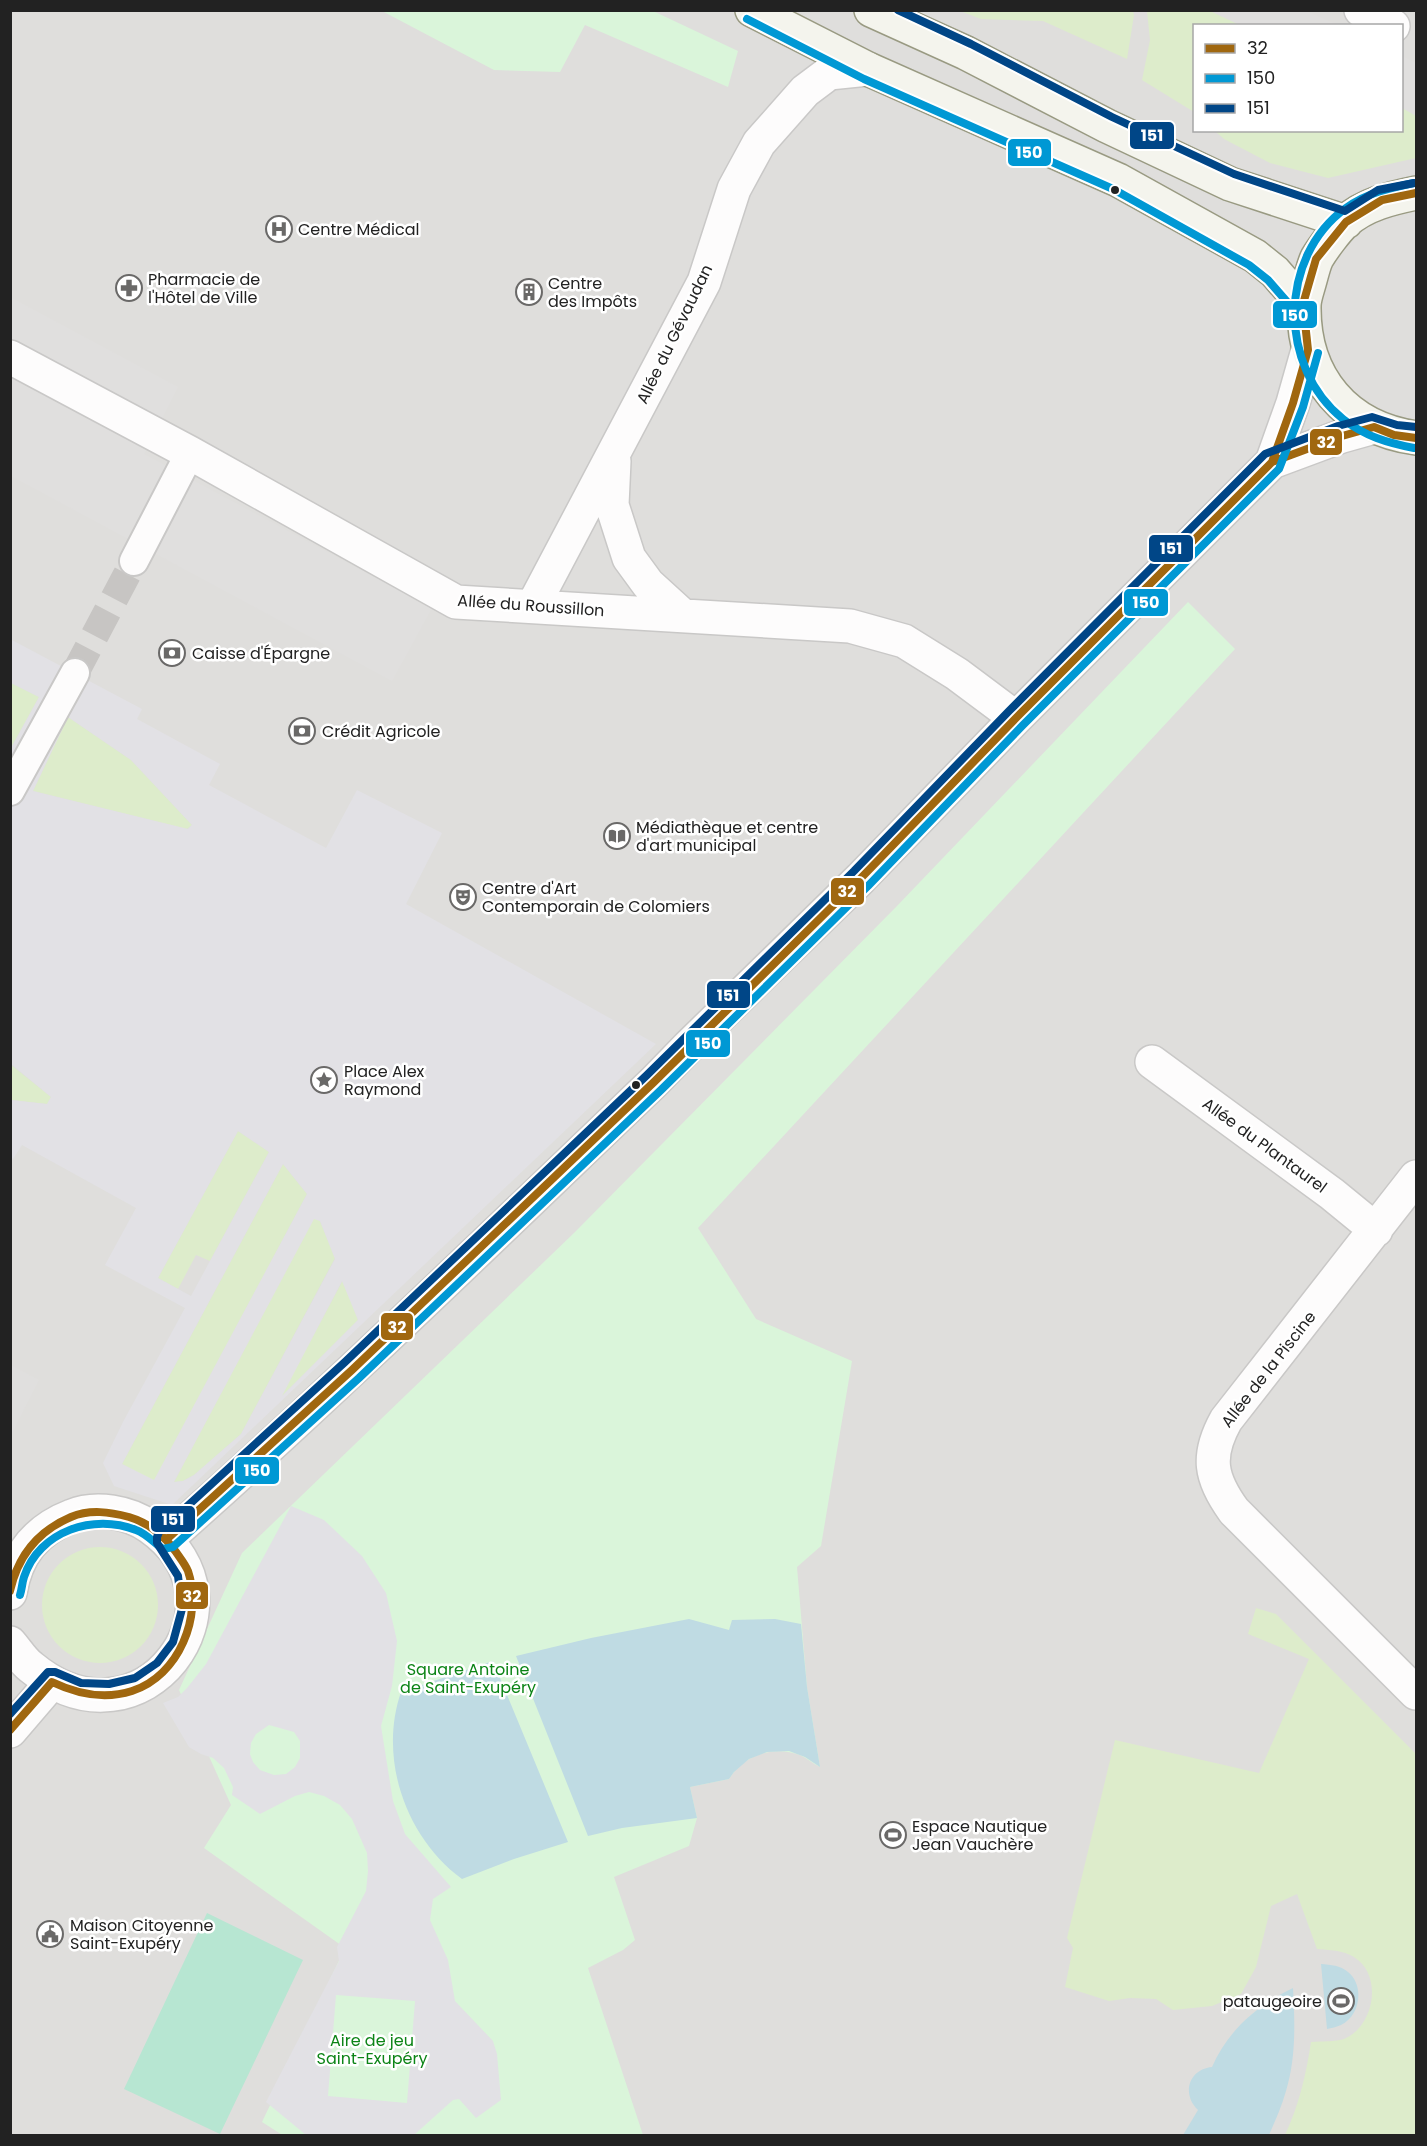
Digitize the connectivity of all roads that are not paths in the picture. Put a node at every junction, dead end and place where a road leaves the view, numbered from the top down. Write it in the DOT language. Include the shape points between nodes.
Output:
graph roads {
  1 [pos="752,10"];
  2 [pos="871,10"];
  3 [pos="1361,10"];
  4 [pos="1389,24"];
  5 [pos="868,69"];
  6 [pos="1416,193"];
  7 [pos="1346,222"];
  8 [pos="1304,304"];
  9 [pos="1308,350"];
  10 [pos="10,357"];
  11 [pos="1374,427"];
  12 [pos="1416,438"];
  13 [pos="615,452"];
  14 [pos="190,453"];
  15 [pos="1272,462"];
  16 [pos="134,561"];
  17 [pos="533,606"];
  18 [pos="682,615"];
  19 [pos="75,673"];
  20 [pos="1016,718"];
  21 [pos="10,791"];
  22 [pos="1152,1062"];
  23 [pos="1416,1177"];
  24 [pos="1376,1230"];
  25 [pos="20,1537"];
  26 [pos="167,1539"];
  27 [pos="10,1593"];
  28 [pos="10,1643"];
  29 [pos="52,1682"];
  30 [pos="1416,1693"];
  31 [pos="10,1731"];
  1 -- 5 [label="main road"];
  2 -- 7 [label="main road" via="1230,184"];
  3 -- 4 [label="street"];
  5 -- 8 [label="main road" via="1118,180 1256,256"];
  5 -- 13 [label="street, Allée du Gévaudan" via="828,73 805,91 759,143 734,189 704,282"];
  6 -- 7 [label="main road" via="1382,200"];
  7 -- 8 [label="main road" via="1317,259"];
  8 -- 9 [label="main road"];
  9 -- 11 [label="main road" via="1323,382 1345,408"];
  9 -- 15 [label="street"];
  10 -- 14 [label="street, Allée du Roussillon"];
  11 -- 12 [label="main road"];
  11 -- 15 [label="street"];
  13 -- 17 [label="street, Allée du Gévaudan"];
  13 -- 18 [label="street, Allée du Gévaudan" via="612,505 629,558 648,584"];
  14 -- 16 [label="street"];
  14 -- 17 [label="street, Allée du Roussillon" via="456,602"];
  15 -- 20 [label="street"];
  17 -- 18 [label="street, Allée du Roussillon"];
  18 -- 20 [label="street, Allée du Roussillon" via="850,626 904,640"];
  19 -- 21 [label="street"];
  20 -- 26 [label="street" via="654,1082 376,1347"];
  22 -- 24 [label="street, Allée du Plantaurel"];
  23 -- 24 [label="street, Allée de la Piscine"];
  24 -- 30 [label="street, Allée de la Piscine" via="1226,1420 1218,1434 1212,1463 1214,1480 1234,1511"];
  25 -- 26 [label="street" via="75,1515 106,1511 139,1519"];
  25 -- 27 [label="street"];
  26 -- 29 [label="street" via="188,1572 193,1610 183,1647 164,1671 139,1688 110,1695 79,1693"];
  28 -- 29 [label="street" via="29,1666"];
  29 -- 31 [label="street"];
}
